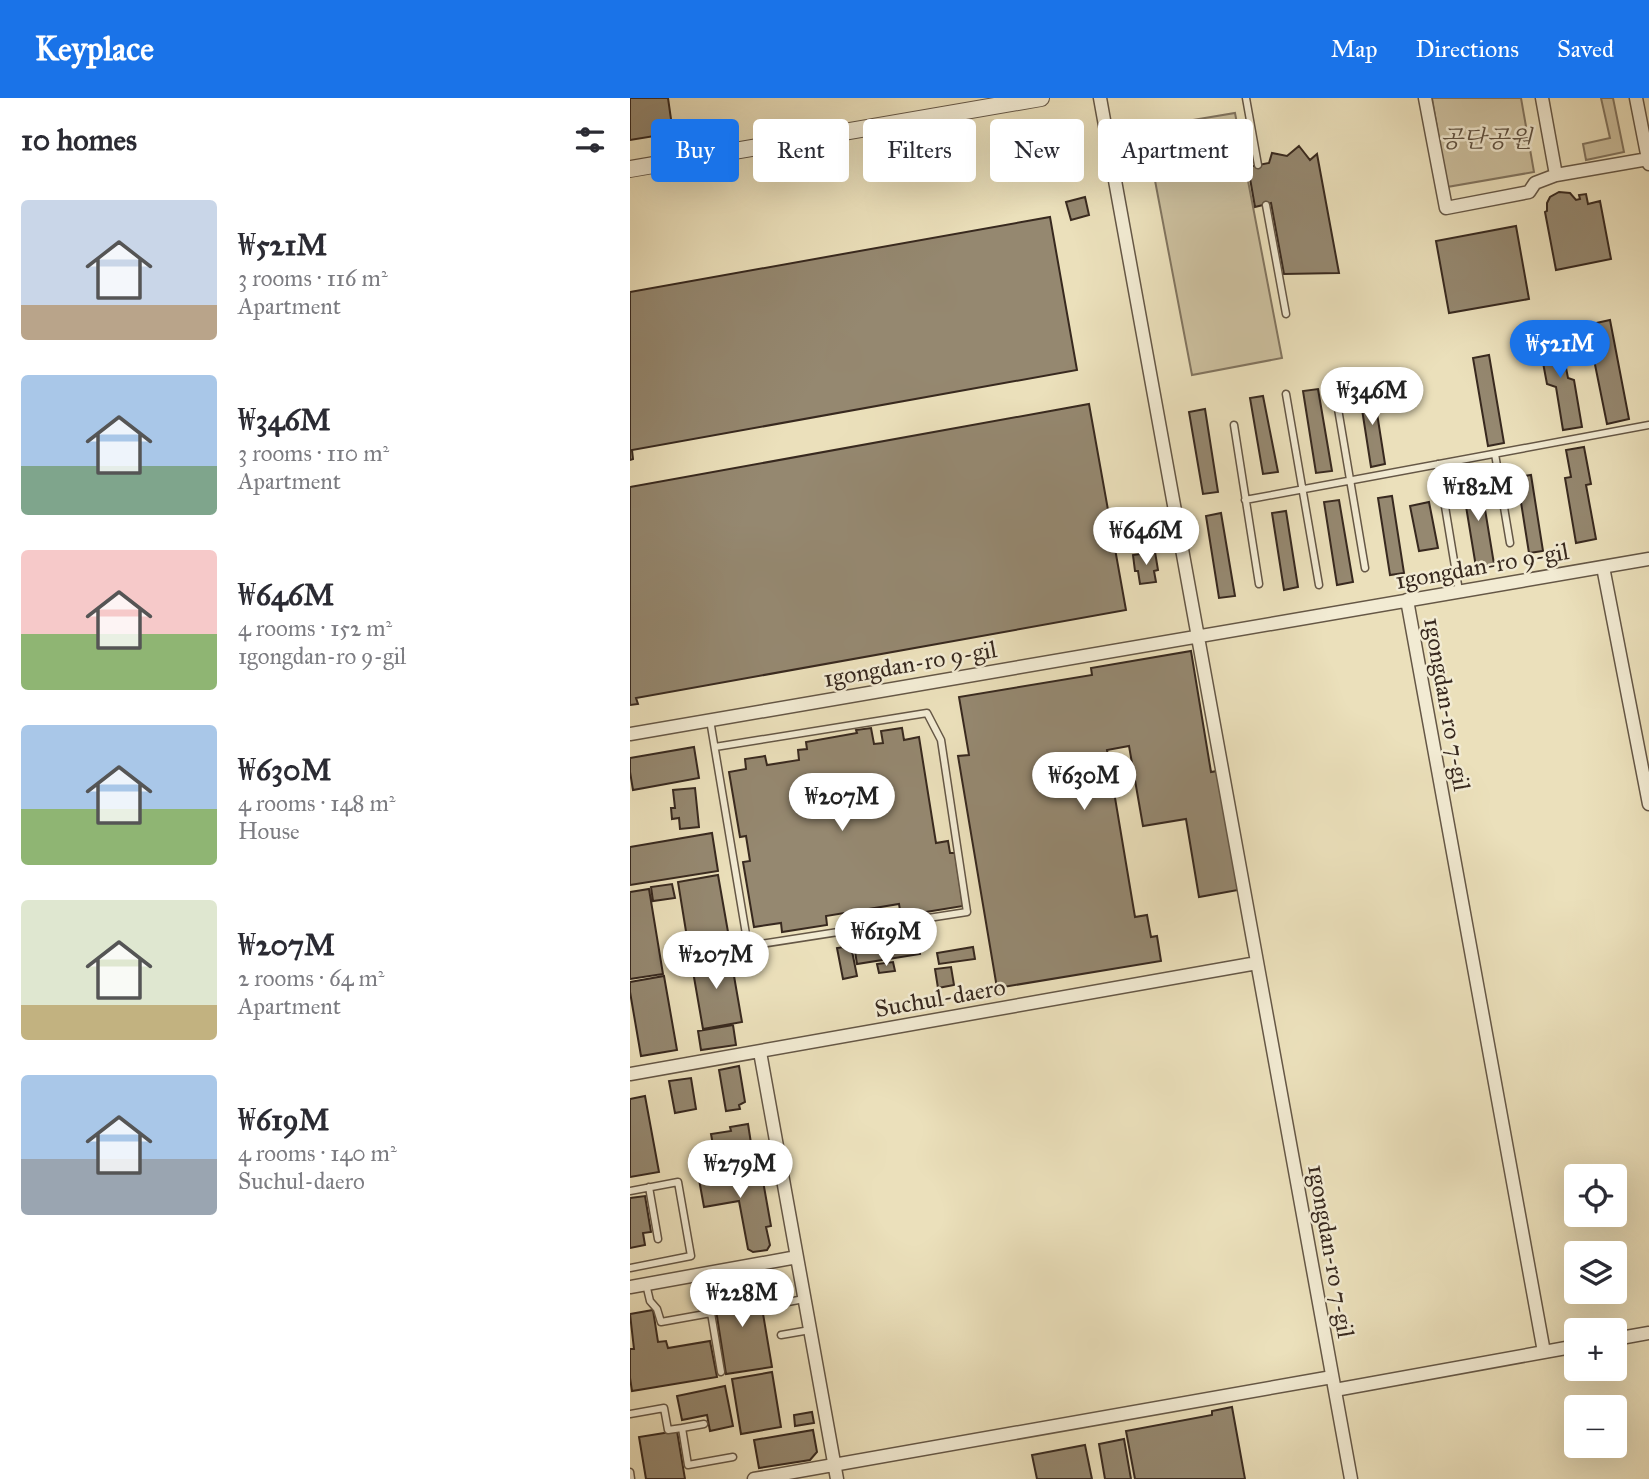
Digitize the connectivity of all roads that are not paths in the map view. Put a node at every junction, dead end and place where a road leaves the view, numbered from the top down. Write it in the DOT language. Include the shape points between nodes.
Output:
graph roads {
  1 [pos="1041,98"];
  2 [pos="1100,98"];
  3 [pos="1246,98"];
  4 [pos="1426,98"];
  5 [pos="1542,98"];
  6 [pos="1641,105"];
  7 [pos="1648,162"];
  8 [pos="1258,165"];
  9 [pos="630,170"];
  10 [pos="1556,175"];
  11 [pos="1266,205"];
  12 [pos="1286,314"];
  13 [pos="1335,391"];
  14 [pos="1286,394"];
  15 [pos="1234,425"];
  16 [pos="1649,425"];
  17 [pos="1495,454"];
  18 [pos="1438,464"];
  19 [pos="1350,480"];
  20 [pos="1302,489"];
  21 [pos="1245,500"];
  22 [pos="1510,543"];
  23 [pos="1649,559"];
  24 [pos="1603,567"];
  25 [pos="1365,568"];
  26 [pos="1259,584"];
  27 [pos="1319,585"];
  28 [pos="1459,592"];
  29 [pos="1407,600"];
  30 [pos="1198,636"];
  31 [pos="710,720"];
  32 [pos="630,734"];
  33 [pos="715,747"];
  34 [pos="1649,804"];
  35 [pos="1257,963"];
  36 [pos="760,1052"];
  37 [pos="630,1074"];
  38 [pos="649,1187"];
  39 [pos="630,1191"];
  40 [pos="659,1239"];
  41 [pos="797,1257"];
  42 [pos="630,1268"];
  43 [pos="646,1284"];
  44 [pos="630,1287"];
  45 [pos="804,1299"];
  46 [pos="777,1304"];
  47 [pos="810,1330"];
  48 [pos="1649,1332"];
  49 [pos="781,1335"];
  50 [pos="1627,1337"];
  51 [pos="1564,1348"];
  52 [pos="1544,1352"];
  53 [pos="721,1372"];
  54 [pos="1333,1383"];
  55 [pos="630,1414"];
  56 [pos="704,1424"];
  57 [pos="682,1428"];
  58 [pos="733,1457"];
  59 [pos="834,1465"];
  60 [pos="630,1472"];
  61 [pos="803,1475"];
  62 [pos="631,1479"];
  63 [pos="754,1479"];
  64 [pos="837,1479"];
  65 [pos="1351,1479"];
  1 -- 9 [label="street"];
  2 -- 30 [label="street"];
  3 -- 8 [label="lane"];
  4 -- 10 [label="street" via="1446,208 1529,192 1535,183"];
  5 -- 10 [label="street"];
  6 -- 7 [label="street"];
  7 -- 10 [label="street"];
  11 -- 12 [label="lane"];
  13 -- 19 [label="lane"];
  14 -- 20 [label="lane"];
  15 -- 21 [label="lane"];
  16 -- 17 [label="lane"];
  17 -- 18 [label="lane"];
  17 -- 22 [label="lane"];
  18 -- 19 [label="lane"];
  18 -- 28 [label="lane"];
  19 -- 20 [label="lane"];
  19 -- 25 [label="lane"];
  20 -- 21 [label="lane"];
  20 -- 27 [label="lane"];
  21 -- 26 [label="lane"];
  23 -- 24 [label="street, 1gongdan-ro 9-gil"];
  24 -- 28 [label="street, 1gongdan-ro 9-gil"];
  24 -- 34 [label="street"];
  28 -- 29 [label="street, 1gongdan-ro 9-gil"];
  29 -- 30 [label="street, 1gongdan-ro 9-gil"];
  29 -- 52 [label="street, 1gongdan-ro 7-gil"];
  30 -- 31 [label="street, 1gongdan-ro 9-gil"];
  30 -- 35 [label="street, 1gongdan-ro 7-gil"];
  31 -- 32 [label="street, 1gongdan-ro 9-gil"];
  31 -- 33 [label="lane"];
  33 -- 33 [label="lane" via="748,946 967,912 941,740 927,713"];
  35 -- 36 [label="street, Suchul-daero"];
  35 -- 54 [label="street, 1gongdan-ro 7-gil"];
  36 -- 37 [label="street, Suchul-daero"];
  36 -- 41 [label="street"];
  38 -- 39 [label="lane"];
  38 -- 40 [label="lane"];
  38 -- 42 [label="lane" via="678,1182 691,1256"];
  41 -- 43 [label="street"];
  41 -- 45 [label="street"];
  43 -- 44 [label="street"];
  43 -- 53 [label="lane" via="662,1322 710,1313"];
  45 -- 46 [label="lane"];
  45 -- 47 [label="street"];
  47 -- 49 [label="lane"];
  47 -- 59 [label="street"];
  48 -- 50 [label="street"];
  51 -- 52 [label="street"];
  52 -- 54 [label="street"];
  54 -- 59 [label="street"];
  54 -- 65 [label="street, 1gongdan-ro 7-gil"];
  55 -- 57 [label="lane" via="664,1408 668,1430"];
  56 -- 57 [label="lane"];
  57 -- 58 [label="lane" via="688,1465"];
  59 -- 61 [label="street"];
  59 -- 64 [label="street"];
  60 -- 62 [label="lane"];
  61 -- 63 [label="street"];
}
